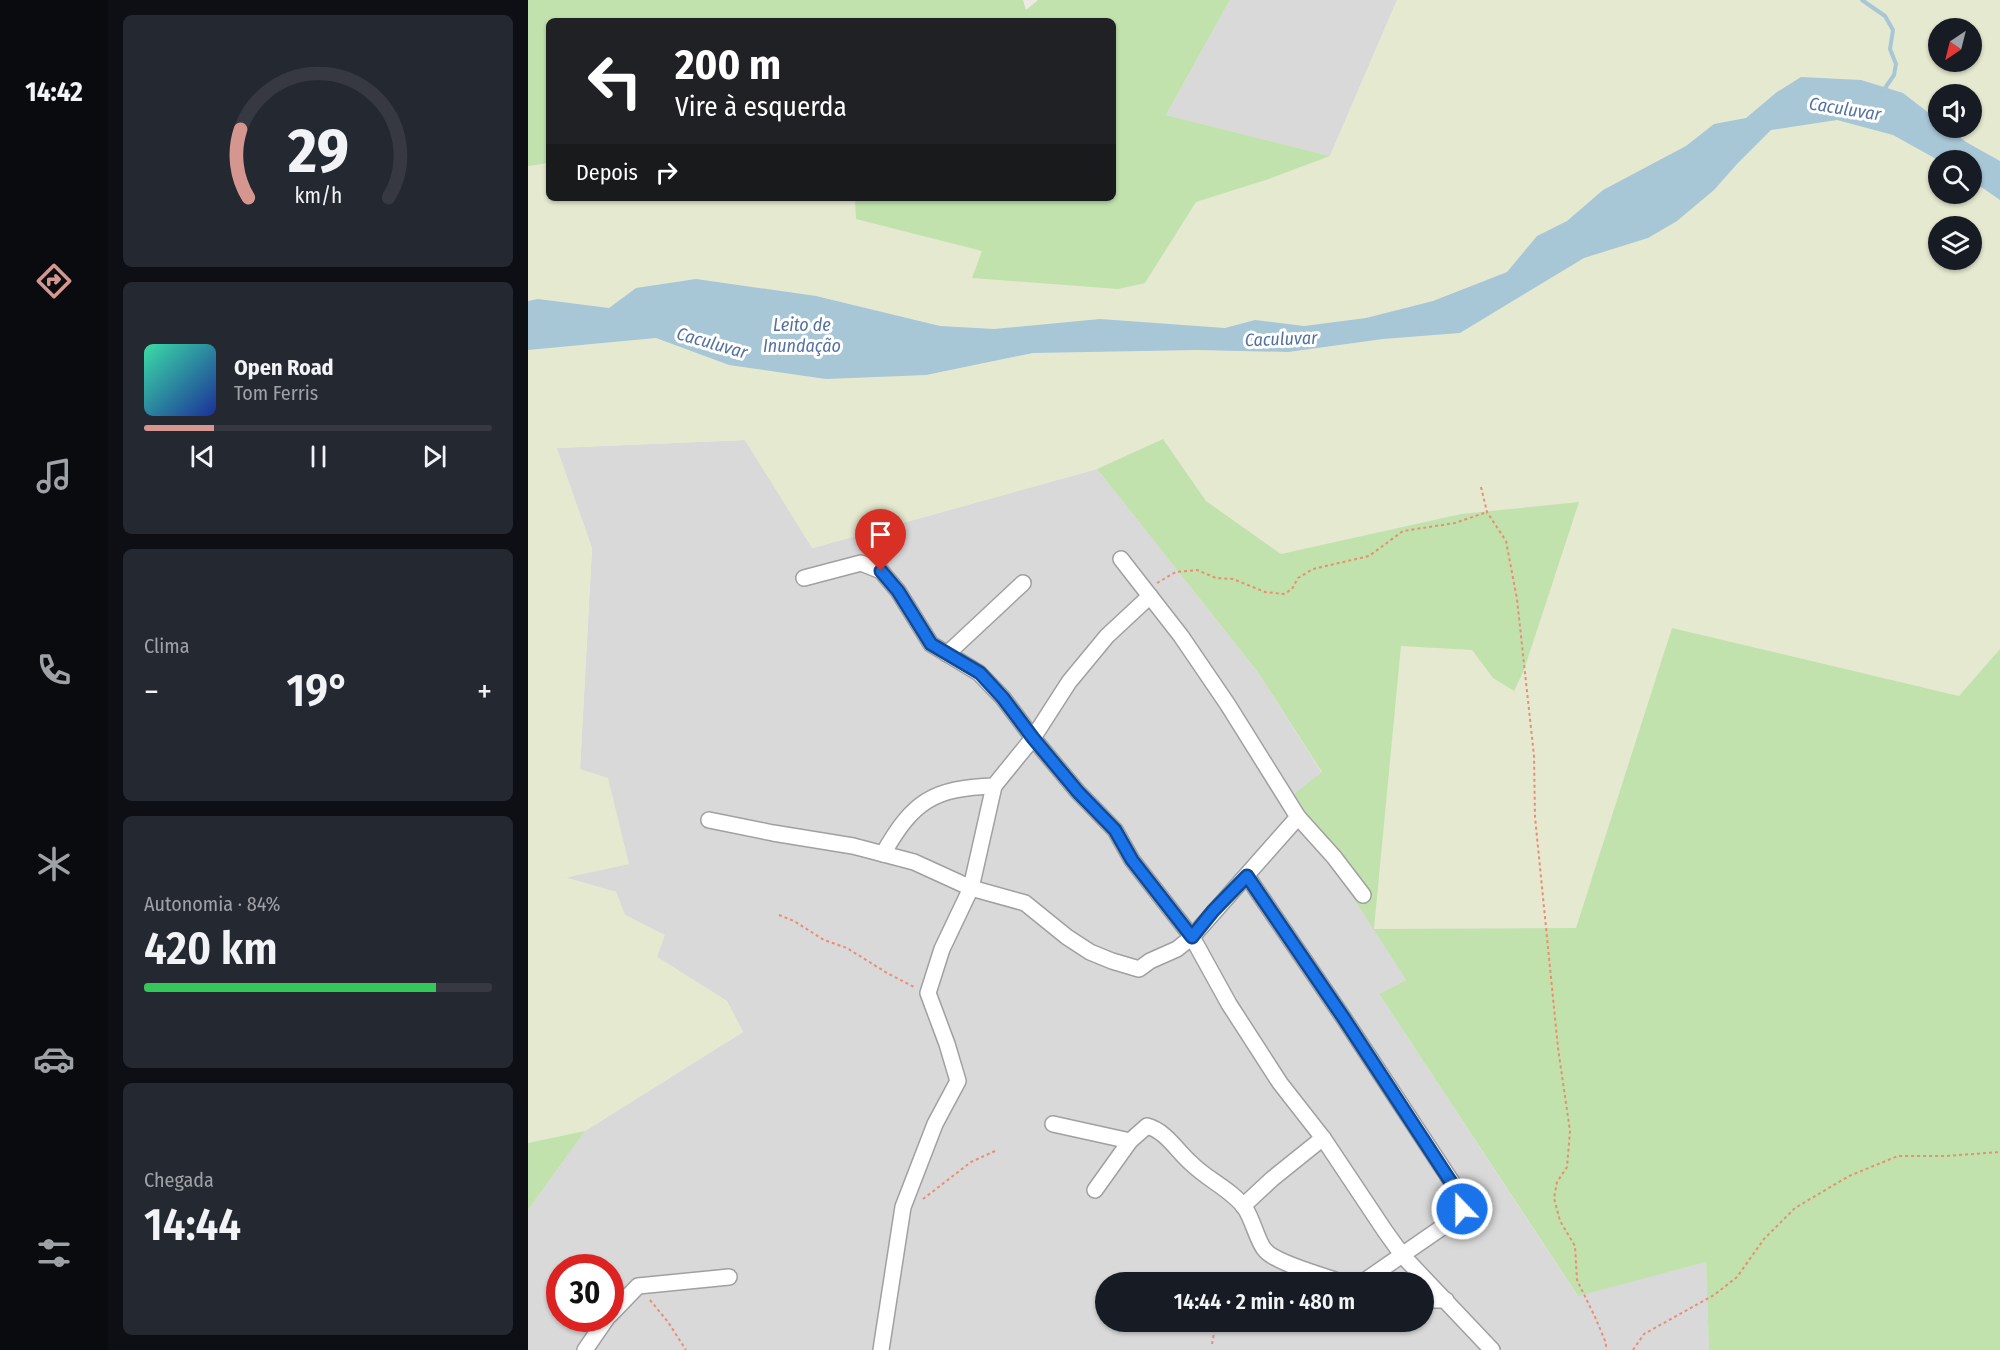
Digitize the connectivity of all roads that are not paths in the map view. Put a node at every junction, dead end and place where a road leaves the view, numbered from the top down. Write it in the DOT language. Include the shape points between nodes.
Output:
graph roads {
  1 [pos="1122,559"];
  2 [pos="804,578"];
  3 [pos="1023,583"];
  4 [pos="1148,594"];
  5 [pos="947,654"];
  6 [pos="1033,738"];
  7 [pos="994,786"];
  8 [pos="1298,817"];
  9 [pos="709,820"];
  10 [pos="883,854"];
  11 [pos="1247,876"];
  12 [pos="971,888"];
  13 [pos="1363,896"];
  14 [pos="1192,937"];
  15 [pos="1053,1124"];
  16 [pos="1323,1138"];
  17 [pos="1130,1141"];
  18 [pos="1095,1190"];
  19 [pos="1243,1206"];
  20 [pos="1403,1256"];
  21 [pos="1312,1272"];
  22 [pos="1378,1272"];
  23 [pos="729,1277"];
  24 [pos="624,1300"];
  25 [pos="1434,1300"];
  26 [pos="1446,1300"];
  27 [pos="597,1332"];
  28 [pos="585,1350"];
  29 [pos="881,1350"];
  30 [pos="1492,1350"];
  1 -- 4 [label="street"];
  2 -- 5 [label="street" via="861,563 881,571 931,644"];
  3 -- 5 [label="street"];
  4 -- 6 [label="street" via="1069,682"];
  4 -- 8 [label="street" via="1228,705"];
  5 -- 6 [label="street" via="980,673"];
  6 -- 7 [label="street"];
  6 -- 14 [label="street" via="1115,830 1132,860"];
  7 -- 10 [label="street" via="964,787 916,807"];
  7 -- 12 [label="street"];
  8 -- 11 [label="street"];
  8 -- 13 [label="street"];
  9 -- 10 [label="street"];
  10 -- 12 [label="street" via="914,862"];
  11 -- 14 [label="street"];
  11 -- 20 [label="street" via="1462,1199 1457,1217"];
  12 -- 14 [label="street" via="1025,903 1090,952 1139,969"];
  12 -- 29 [label="street" via="942,949 928,993 958,1082 935,1124 903,1207"];
  14 -- 16 [label="street" via="1280,1083"];
  15 -- 17 [label="street"];
  16 -- 19 [label="street"];
  16 -- 20 [label="street"];
  17 -- 18 [label="street"];
  17 -- 19 [label="street" via="1147,1126 1156,1128 1190,1163"];
  19 -- 21 [label="street" via="1265,1251"];
  20 -- 22 [label="street"];
  20 -- 26 [label="street"];
  23 -- 24 [label="street" via="638,1286"];
  25 -- 26 [label="street"];
  26 -- 30 [label="street"];
  27 -- 28 [label="street"];
}
